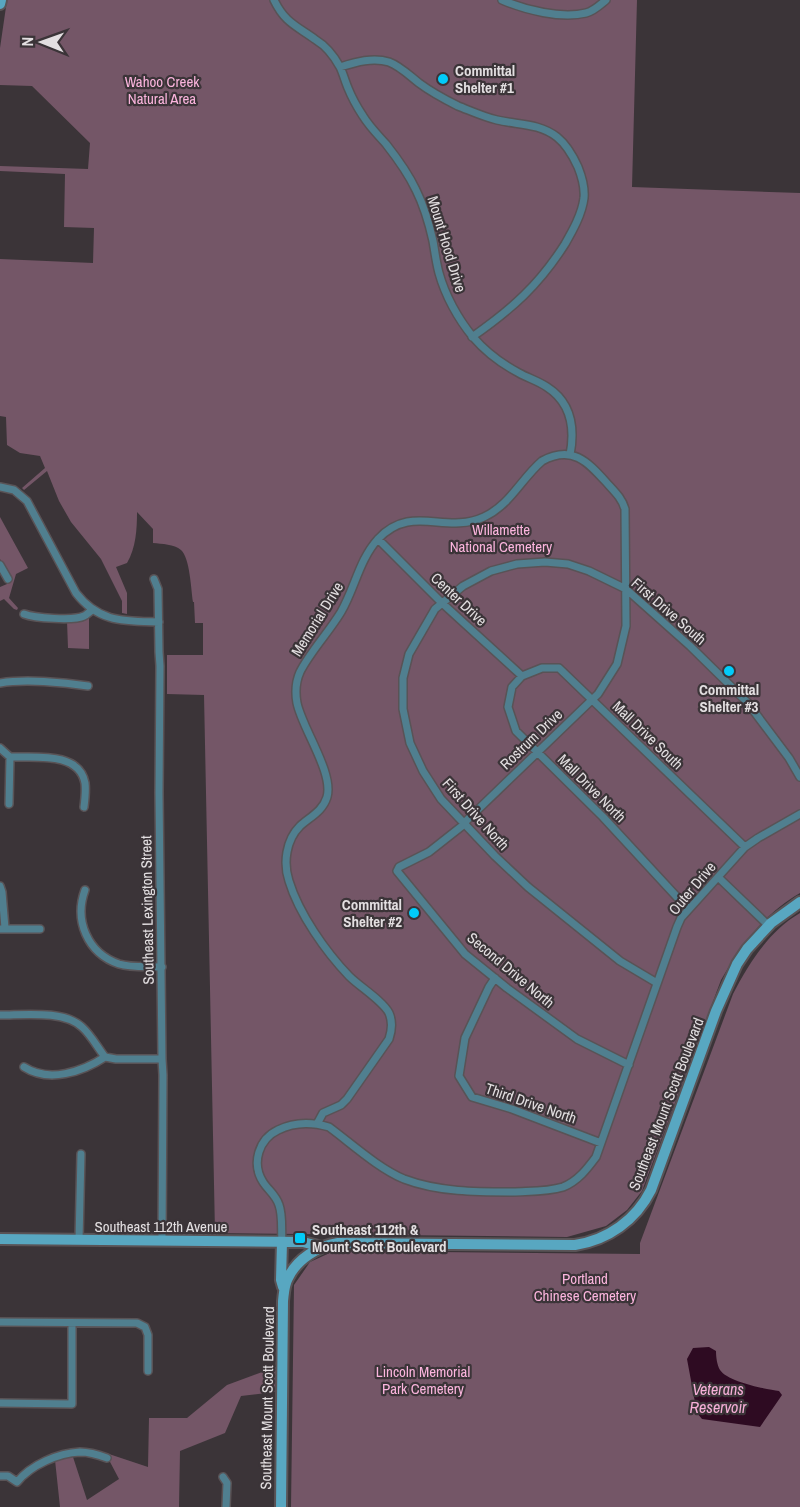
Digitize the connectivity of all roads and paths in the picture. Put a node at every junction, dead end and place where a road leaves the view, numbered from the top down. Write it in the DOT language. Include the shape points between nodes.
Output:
graph roads {
  1 [pos="274,0"];
  2 [pos="502,0"];
  3 [pos="606,0"];
  4 [pos="340,67"];
  5 [pos="472,337"];
  6 [pos="570,456"];
  7 [pos="0,487"];
  8 [pos="378,539"];
  9 [pos="0,565"];
  10 [pos="8,579"];
  11 [pos="154,579"];
  12 [pos="626,589"];
  13 [pos="442,603"];
  14 [pos="92,610"];
  15 [pos="24,614"];
  16 [pos="159,622"];
  17 [pos="522,676"];
  18 [pos="0,682"];
  19 [pos="88,686"];
  20 [pos="592,699"];
  21 [pos="0,748"];
  22 [pos="537,752"];
  23 [pos="10,757"];
  24 [pos="800,777"];
  25 [pos="9,804"];
  26 [pos="84,807"];
  27 [pos="800,814"];
  28 [pos="464,823"];
  29 [pos="745,847"];
  30 [pos="398,871"];
  31 [pos="718,877"];
  32 [pos="0,886"];
  33 [pos="85,890"];
  34 [pos="800,902"];
  35 [pos="688,909"];
  36 [pos="769,926"];
  37 [pos="2,929"];
  38 [pos="40,929"];
  39 [pos="162,967"];
  40 [pos="495,978"];
  41 [pos="657,984"];
  42 [pos="0,1015"];
  43 [pos="105,1057"];
  44 [pos="162,1059"];
  45 [pos="629,1065"];
  46 [pos="24,1067"];
  47 [pos="317,1124"];
  48 [pos="601,1143"];
  49 [pos="81,1154"];
  50 [pos="0,1239"];
  51 [pos="80,1240"];
  52 [pos="162,1241"];
  53 [pos="282,1242"];
  54 [pos="316,1245"];
  55 [pos="284,1290"];
  56 [pos="0,1322"];
  57 [pos="72,1323"];
  58 [pos="148,1371"];
  59 [pos="0,1403"];
  60 [pos="107,1458"];
  61 [pos="0,1476"];
  62 [pos="223,1477"];
  63 [pos="226,1507"];
  64 [pos="281,1507"];
  1 -- 4 [label="street, Mount Hood Drive" via="291,24 316,39"];
  2 -- 3 [label="street" via="522,8 567,14 586,13"];
  4 -- 5 [label="street, Mount Hood Drive" via="360,113 415,188 444,287"];
  4 -- 5 [label="street" via="370,60 389,62 431,92 462,107 496,120 545,129 563,143 577,164 584,197 570,235 522,298"];
  5 -- 6 [label="street, Mount Hood Drive" via="504,364 557,395 572,423"];
  6 -- 8 [label="street, Memorial Drive" via="542,460 503,504 486,516 458,523 403,522"];
  6 -- 12 [label="street" via="590,465 624,503"];
  7 -- 14 [label="street" via="14,490 27,501 76,593"];
  8 -- 13 [label="street, Center Drive"];
  8 -- 47 [label="street, Memorial Drive" via="364,557 352,591 300,673 296,687 297,705 328,789 323,805 298,828 288,847 285,865 289,882 321,941 350,977 383,1005 392,1025 389,1039 353,1092 341,1105 323,1113"];
  9 -- 10 [label="street"];
  11 -- 16 [label="street, Southeast Lexington Street"];
  12 -- 13 [label="street, First Drive South" via="568,564 517,564 491,571"];
  12 -- 20 [label="street, Rostrum Drive" via="626,626 617,664"];
  12 -- 24 [label="street, First Drive South" via="747,702"];
  13 -- 17 [label="street, Center Drive"];
  13 -- 28 [label="street, First Drive North" via="409,654 403,678 403,709 410,743 423,771 441,799"];
  14 -- 15 [label="street" via="76,618"];
  14 -- 16 [label="street" via="119,620"];
  16 -- 39 [label="street, Southeast Lexington Street"];
  17 -- 20 [label="street, Mall Drive South" via="542,668 559,668"];
  17 -- 22 [label="street, Mall Drive North" via="512,687 508,707 516,731"];
  18 -- 19 [label="street"];
  20 -- 22 [label="street, Rostrum Drive"];
  20 -- 29 [label="street, Mall Drive South"];
  21 -- 23 [label="street"];
  22 -- 28 [label="street, Rostrum Drive"];
  22 -- 35 [label="street, Mall Drive North"];
  23 -- 25 [label="street"];
  23 -- 26 [label="street" via="54,758 78,768 85,782"];
  27 -- 29 [label="street, Outer Drive"];
  28 -- 30 [label="street, Rostrum Drive"];
  28 -- 41 [label="street, First Drive North" via="528,887 620,961"];
  29 -- 31 [label="street, Outer Drive"];
  30 -- 40 [label="street, Second Drive North" via="465,954"];
  31 -- 35 [label="street, Outer Drive"];
  31 -- 36 [label="street"];
  32 -- 37 [label="street"];
  33 -- 39 [label="street" via="82,928 95,948 122,965"];
  34 -- 36 [label="main road, Southeast Mount Scott Boulevard"];
  35 -- 41 [label="street, Outer Drive" via="677,927"];
  36 -- 54 [label="main road, Southeast Mount Scott Boulevard" via="732,972 651,1190 642,1206 622,1226 598,1239 575,1245"];
  37 -- 38 [label="street"];
  39 -- 44 [label="street, Southeast Lexington Street"];
  40 -- 45 [label="street, Second Drive North" via="576,1039"];
  40 -- 48 [label="street, Third Drive North" via="465,1038 459,1076 472,1097"];
  41 -- 45 [label="street, Outer Drive"];
  42 -- 43 [label="street" via="69,1018 84,1029"];
  43 -- 44 [label="street"];
  43 -- 46 [label="street" via="63,1074 34,1074"];
  44 -- 52 [label="street, Southeast Lexington Street"];
  45 -- 48 [label="street, Outer Drive"];
  47 -- 48 [label="street, Outer Drive" via="329,1127 377,1164 404,1178 432,1186 478,1191 563,1187 588,1168"];
  47 -- 53 [label="street" via="284,1128 273,1133 259,1150 258,1173 279,1204"];
  49 -- 51 [label="street"];
  50 -- 51 [label="main road, Southeast 112th Avenue"];
  51 -- 52 [label="main road, Southeast 112th Avenue"];
  52 -- 53 [label="main road, Southeast 112th Avenue"];
  53 -- 54 [label="main road, Southeast 112th Avenue"];
  53 -- 55 [label="main road, Southeast Mount Scott Boulevard"];
  54 -- 55 [label="main road, Southeast Mount Scott Boulevard" via="287,1278"];
  55 -- 64 [label="main road, Southeast Mount Scott Boulevard"];
  56 -- 57 [label="street"];
  57 -- 58 [label="street" via="137,1323 145,1327"];
  57 -- 59 [label="street" via="72,1404"];
  60 -- 61 [label="street" via="69,1453 40,1464 17,1482"];
  62 -- 63 [label="street"];
}
